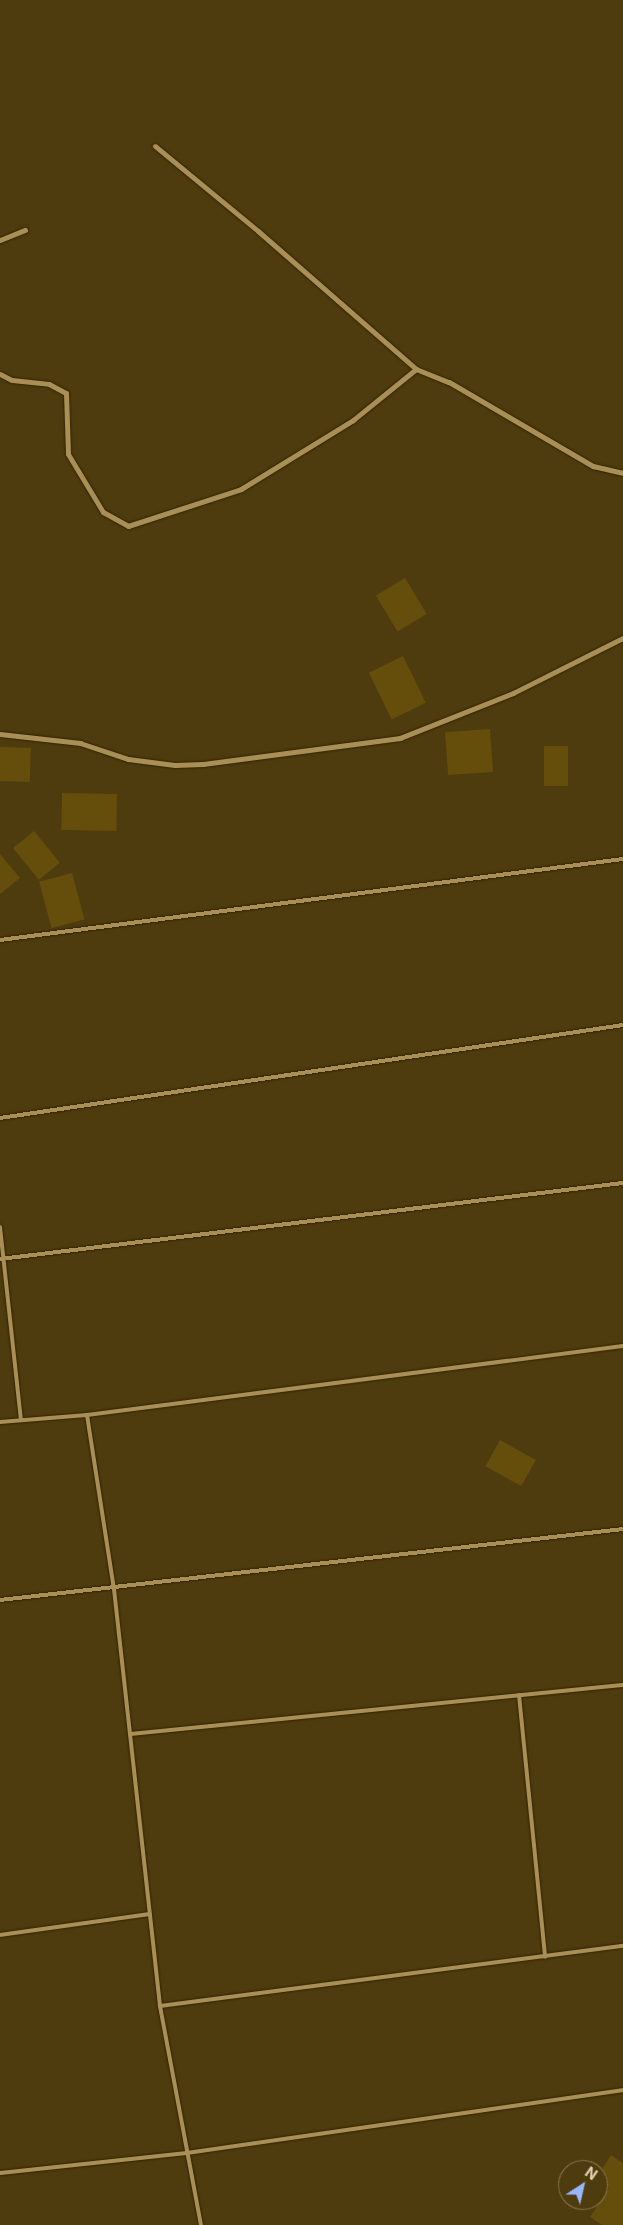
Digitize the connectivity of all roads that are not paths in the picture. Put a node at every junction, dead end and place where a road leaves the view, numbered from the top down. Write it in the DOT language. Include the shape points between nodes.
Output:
graph roads {
  1 [pos="155,146"];
  2 [pos="25,230"];
  3 [pos="0,240"];
  4 [pos="416,369"];
  5 [pos="0,374"];
  6 [pos="623,473"];
  7 [pos="623,638"];
  8 [pos="0,734"];
  9 [pos="623,859"];
  10 [pos="0,940"];
  11 [pos="623,1025"];
  12 [pos="0,1118"];
  13 [pos="623,1183"];
  14 [pos="0,1227"];
  15 [pos="2,1259"];
  16 [pos="623,1346"];
  17 [pos="87,1414"];
  18 [pos="21,1419"];
  19 [pos="0,1422"];
  20 [pos="623,1529"];
  21 [pos="114,1589"];
  22 [pos="0,1600"];
  23 [pos="623,1685"];
  24 [pos="519,1695"];
  25 [pos="130,1734"];
  26 [pos="150,1914"];
  27 [pos="0,1935"];
  28 [pos="623,1946"];
  29 [pos="545,1957"];
  30 [pos="160,2006"];
  31 [pos="623,2090"];
  32 [pos="187,2153"];
  33 [pos="0,2174"];
  34 [pos="201,2225"];
  1 -- 4 [label="street"];
  2 -- 3 [label="street"];
  4 -- 5 [label="street" via="353,420 241,489 128,526 103,512 68,454 66,394 49,384 12,380"];
  4 -- 6 [label="street" via="449,382 593,466"];
  7 -- 8 [label="street" via="513,693 400,738 175,765 128,759 80,743"];
  9 -- 10 [label="lane"];
  11 -- 12 [label="lane"];
  13 -- 15 [label="lane"];
  14 -- 15 [label="lane"];
  15 -- 18 [label="lane"];
  16 -- 17 [label="lane"];
  17 -- 18 [label="lane"];
  17 -- 21 [label="lane"];
  18 -- 19 [label="lane"];
  20 -- 21 [label="lane"];
  21 -- 22 [label="lane"];
  21 -- 25 [label="lane"];
  23 -- 24 [label="lane"];
  24 -- 25 [label="lane"];
  24 -- 29 [label="lane"];
  25 -- 26 [label="lane"];
  26 -- 27 [label="lane"];
  26 -- 30 [label="lane"];
  28 -- 29 [label="lane"];
  29 -- 30 [label="lane"];
  30 -- 32 [label="lane"];
  31 -- 32 [label="lane"];
  32 -- 33 [label="lane"];
  32 -- 34 [label="lane"];
}
